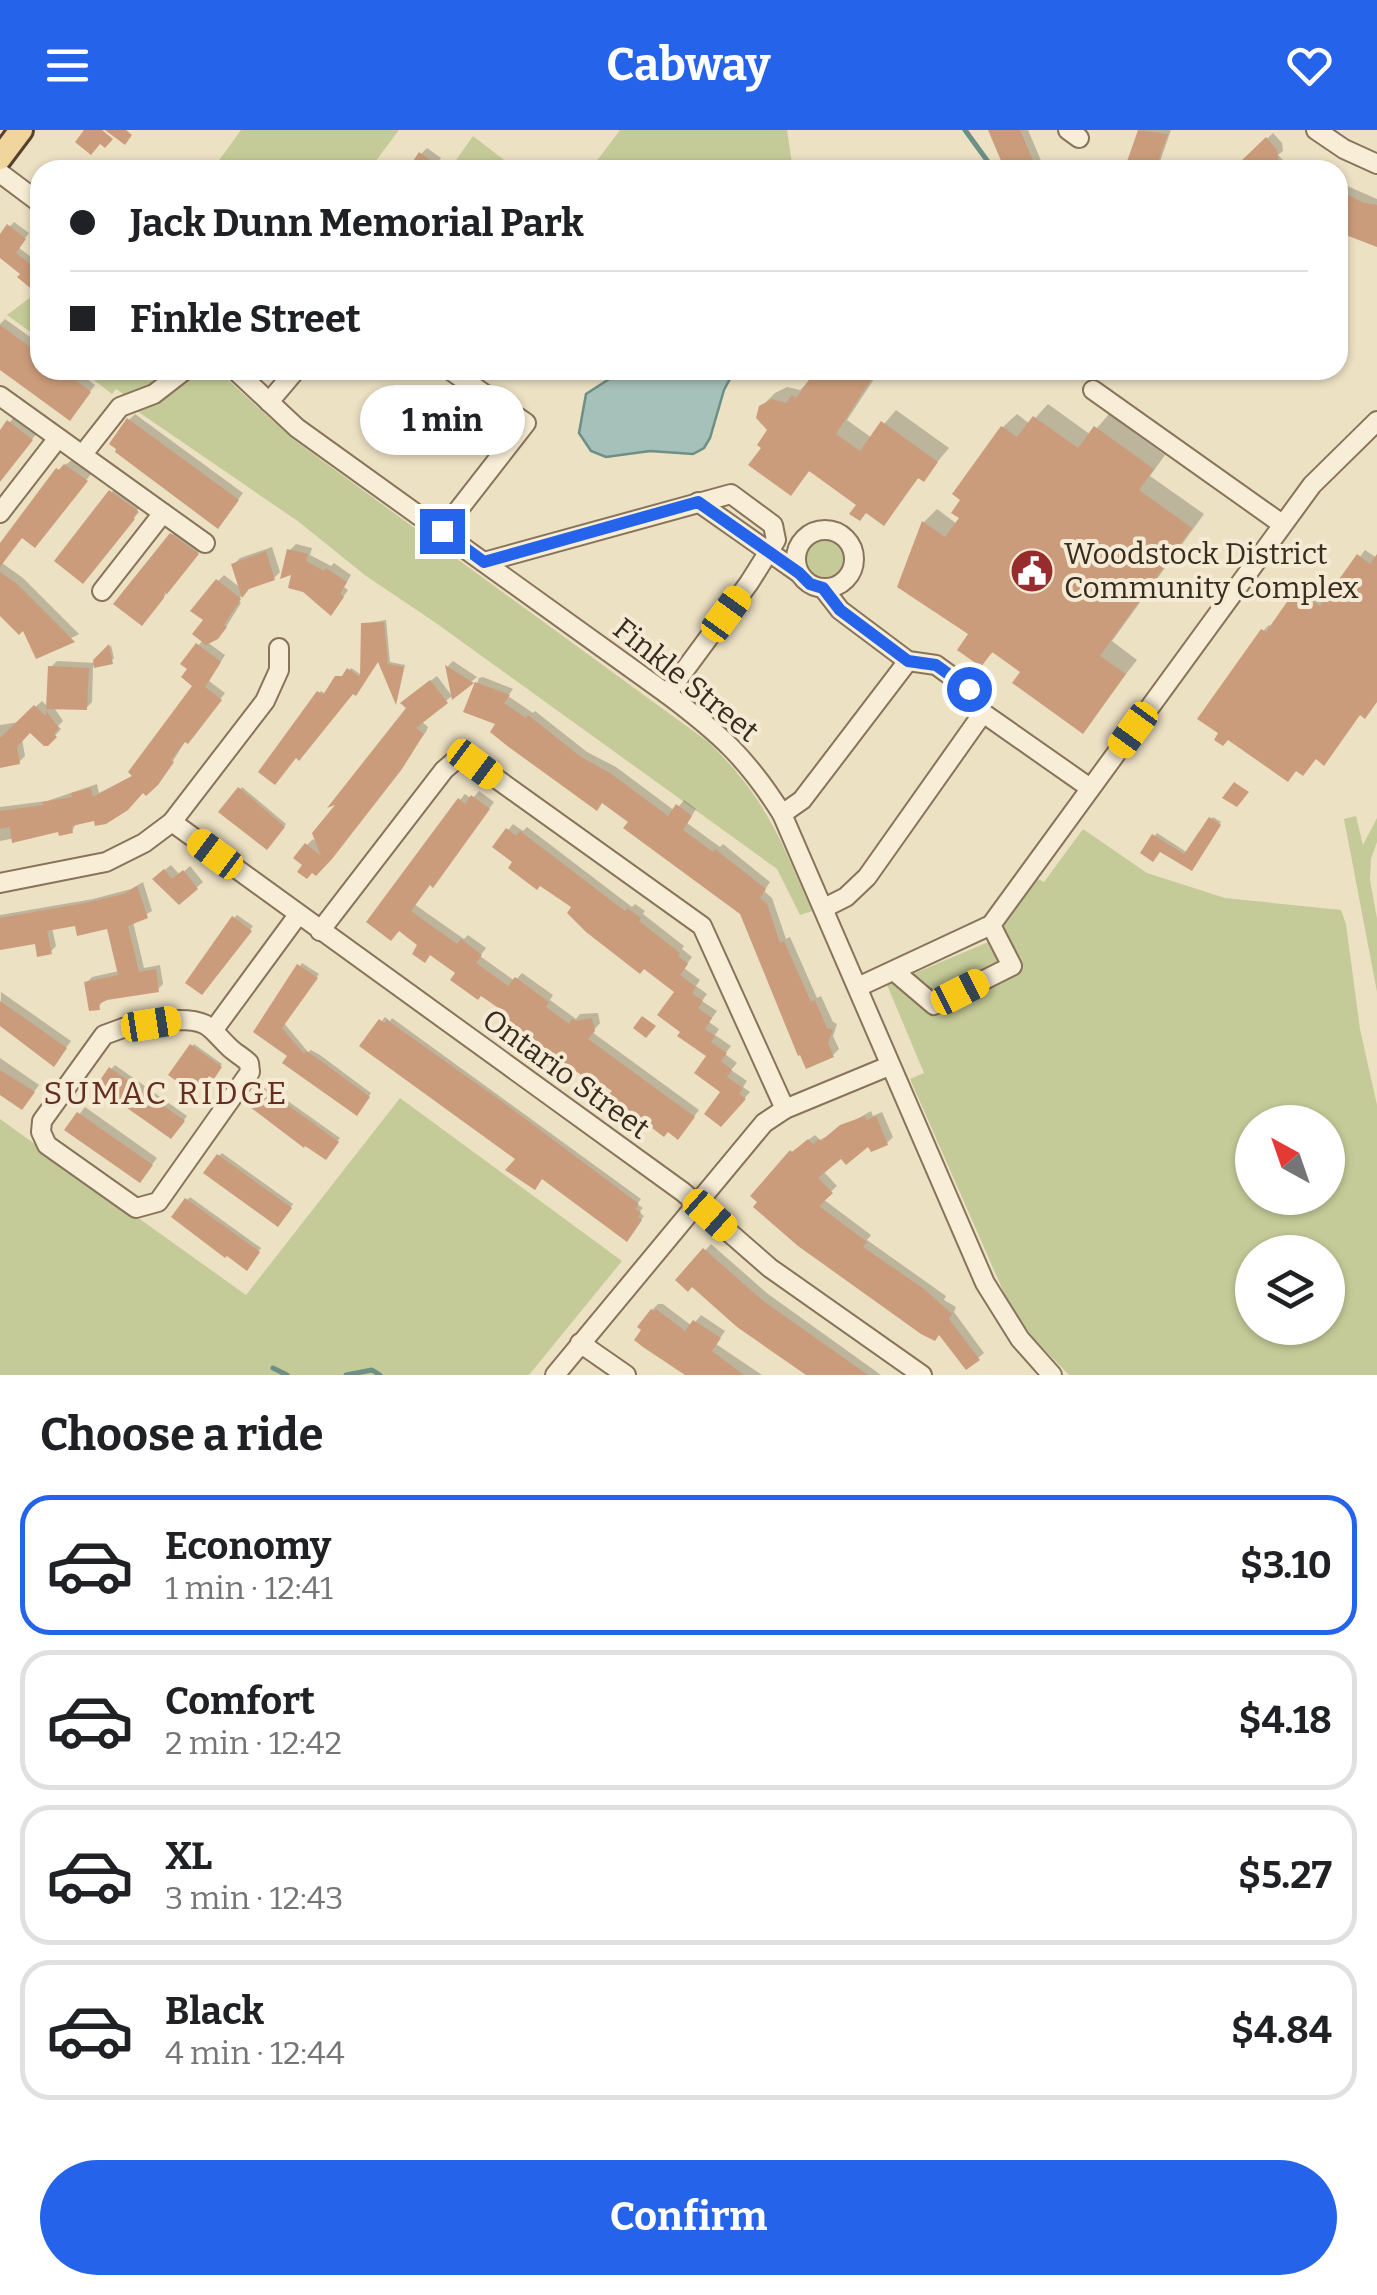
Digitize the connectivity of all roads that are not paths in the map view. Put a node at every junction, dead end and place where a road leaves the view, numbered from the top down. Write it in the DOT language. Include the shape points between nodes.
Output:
graph roads {
  1 [pos="21,130"];
  2 [pos="1316,130"];
  3 [pos="0,158"];
  4 [pos="1377,164"];
  5 [pos="0,173"];
  6 [pos="30,196"];
  7 [pos="175,380"];
  8 [pos="246,380"];
  9 [pos="288,380"];
  10 [pos="464,380"];
  11 [pos="1093,390"];
  12 [pos="0,396"];
  13 [pos="269,402"];
  14 [pos="1377,421"];
  15 [pos="58,438"];
  16 [pos="83,454"];
  17 [pos="0,512"];
  18 [pos="163,513"];
  19 [pos="1282,524"];
  20 [pos="442,531"];
  21 [pos="205,543"];
  22 [pos="770,552"];
  23 [pos="484,562"];
  24 [pos="799,573"];
  25 [pos="823,588"];
  26 [pos="102,591"];
  27 [pos="279,648"];
  28 [pos="908,661"];
  29 [pos="667,694"];
  30 [pos="983,713"];
  31 [pos="1090,788"];
  32 [pos="782,814"];
  33 [pos="172,822"];
  34 [pos="0,882"];
  35 [pos="824,908"];
  36 [pos="298,915"];
  37 [pos="992,926"];
  38 [pos="320,930"];
  39 [pos="894,970"];
  40 [pos="858,986"];
  41 [pos="215,1028"];
  42 [pos="890,1066"];
  43 [pos="785,1109"];
  44 [pos="698,1205"];
  45 [pos="580,1343"];
  46 [pos="554,1375"];
  47 [pos="626,1375"];
  48 [pos="922,1375"];
  49 [pos="1052,1375"];
  1 -- 3 [label="main road"];
  2 -- 4 [label="street"];
  5 -- 6 [label="street"];
  7 -- 16 [label="street" via="120,407"];
  8 -- 13 [label="street, Finkle Street"];
  9 -- 13 [label="street"];
  10 -- 20 [label="street" via="526,423"];
  11 -- 19 [label="street"];
  12 -- 15 [label="street"];
  13 -- 20 [label="street, Finkle Street"];
  14 -- 19 [label="street" via="1324,471"];
  15 -- 16 [label="street"];
  15 -- 17 [label="street"];
  16 -- 18 [label="street"];
  18 -- 21 [label="street"];
  18 -- 26 [label="street"];
  19 -- 31 [label="street"];
  20 -- 23 [label="street, Finkle Street"];
  22 -- 23 [label="street" via="773,525 732,494"];
  22 -- 24 [label="street"];
  22 -- 29 [label="street"];
  23 -- 29 [label="street, Finkle Street"];
  24 -- 25 [label="street"];
  24 -- 25 [label="street" via="796,554 805,537 822,529 841,534 853,549 853,568 842,583"];
  25 -- 28 [label="street" via="840,610"];
  27 -- 33 [label="street" via="279,670 265,701"];
  28 -- 30 [label="street" via="936,665 969,689"];
  28 -- 32 [label="street" via="802,800"];
  29 -- 32 [label="street, Finkle Street" via="729,743"];
  30 -- 31 [label="street"];
  30 -- 35 [label="street" via="867,877"];
  31 -- 37 [label="street"];
  32 -- 35 [label="street, Finkle Street"];
  33 -- 34 [label="street" via="106,862"];
  33 -- 36 [label="street, Ontario Street"];
  35 -- 40 [label="street, Finkle Street"];
  36 -- 38 [label="street, Ontario Street"];
  36 -- 41 [label="street"];
  37 -- 39 [label="street"];
  37 -- 39 [label="street" via="1012,966 934,1006"];
  38 -- 43 [label="street" via="444,770 456,759 470,760 702,926"];
  38 -- 44 [label="street, Ontario Street"];
  39 -- 40 [label="street"];
  40 -- 42 [label="street, Finkle Street"];
  41 -- 41 [label="street" via="179,1020 104,1034 42,1121 47,1145 136,1208 158,1202 250,1072 247,1060"];
  42 -- 43 [label="street"];
  42 -- 49 [label="street, Finkle Street" via="985,1283"];
  43 -- 44 [label="street" via="764,1123"];
  44 -- 45 [label="street"];
  44 -- 48 [label="street, Ontario Street" via="770,1268"];
  45 -- 46 [label="street"];
  45 -- 47 [label="street"];
}
